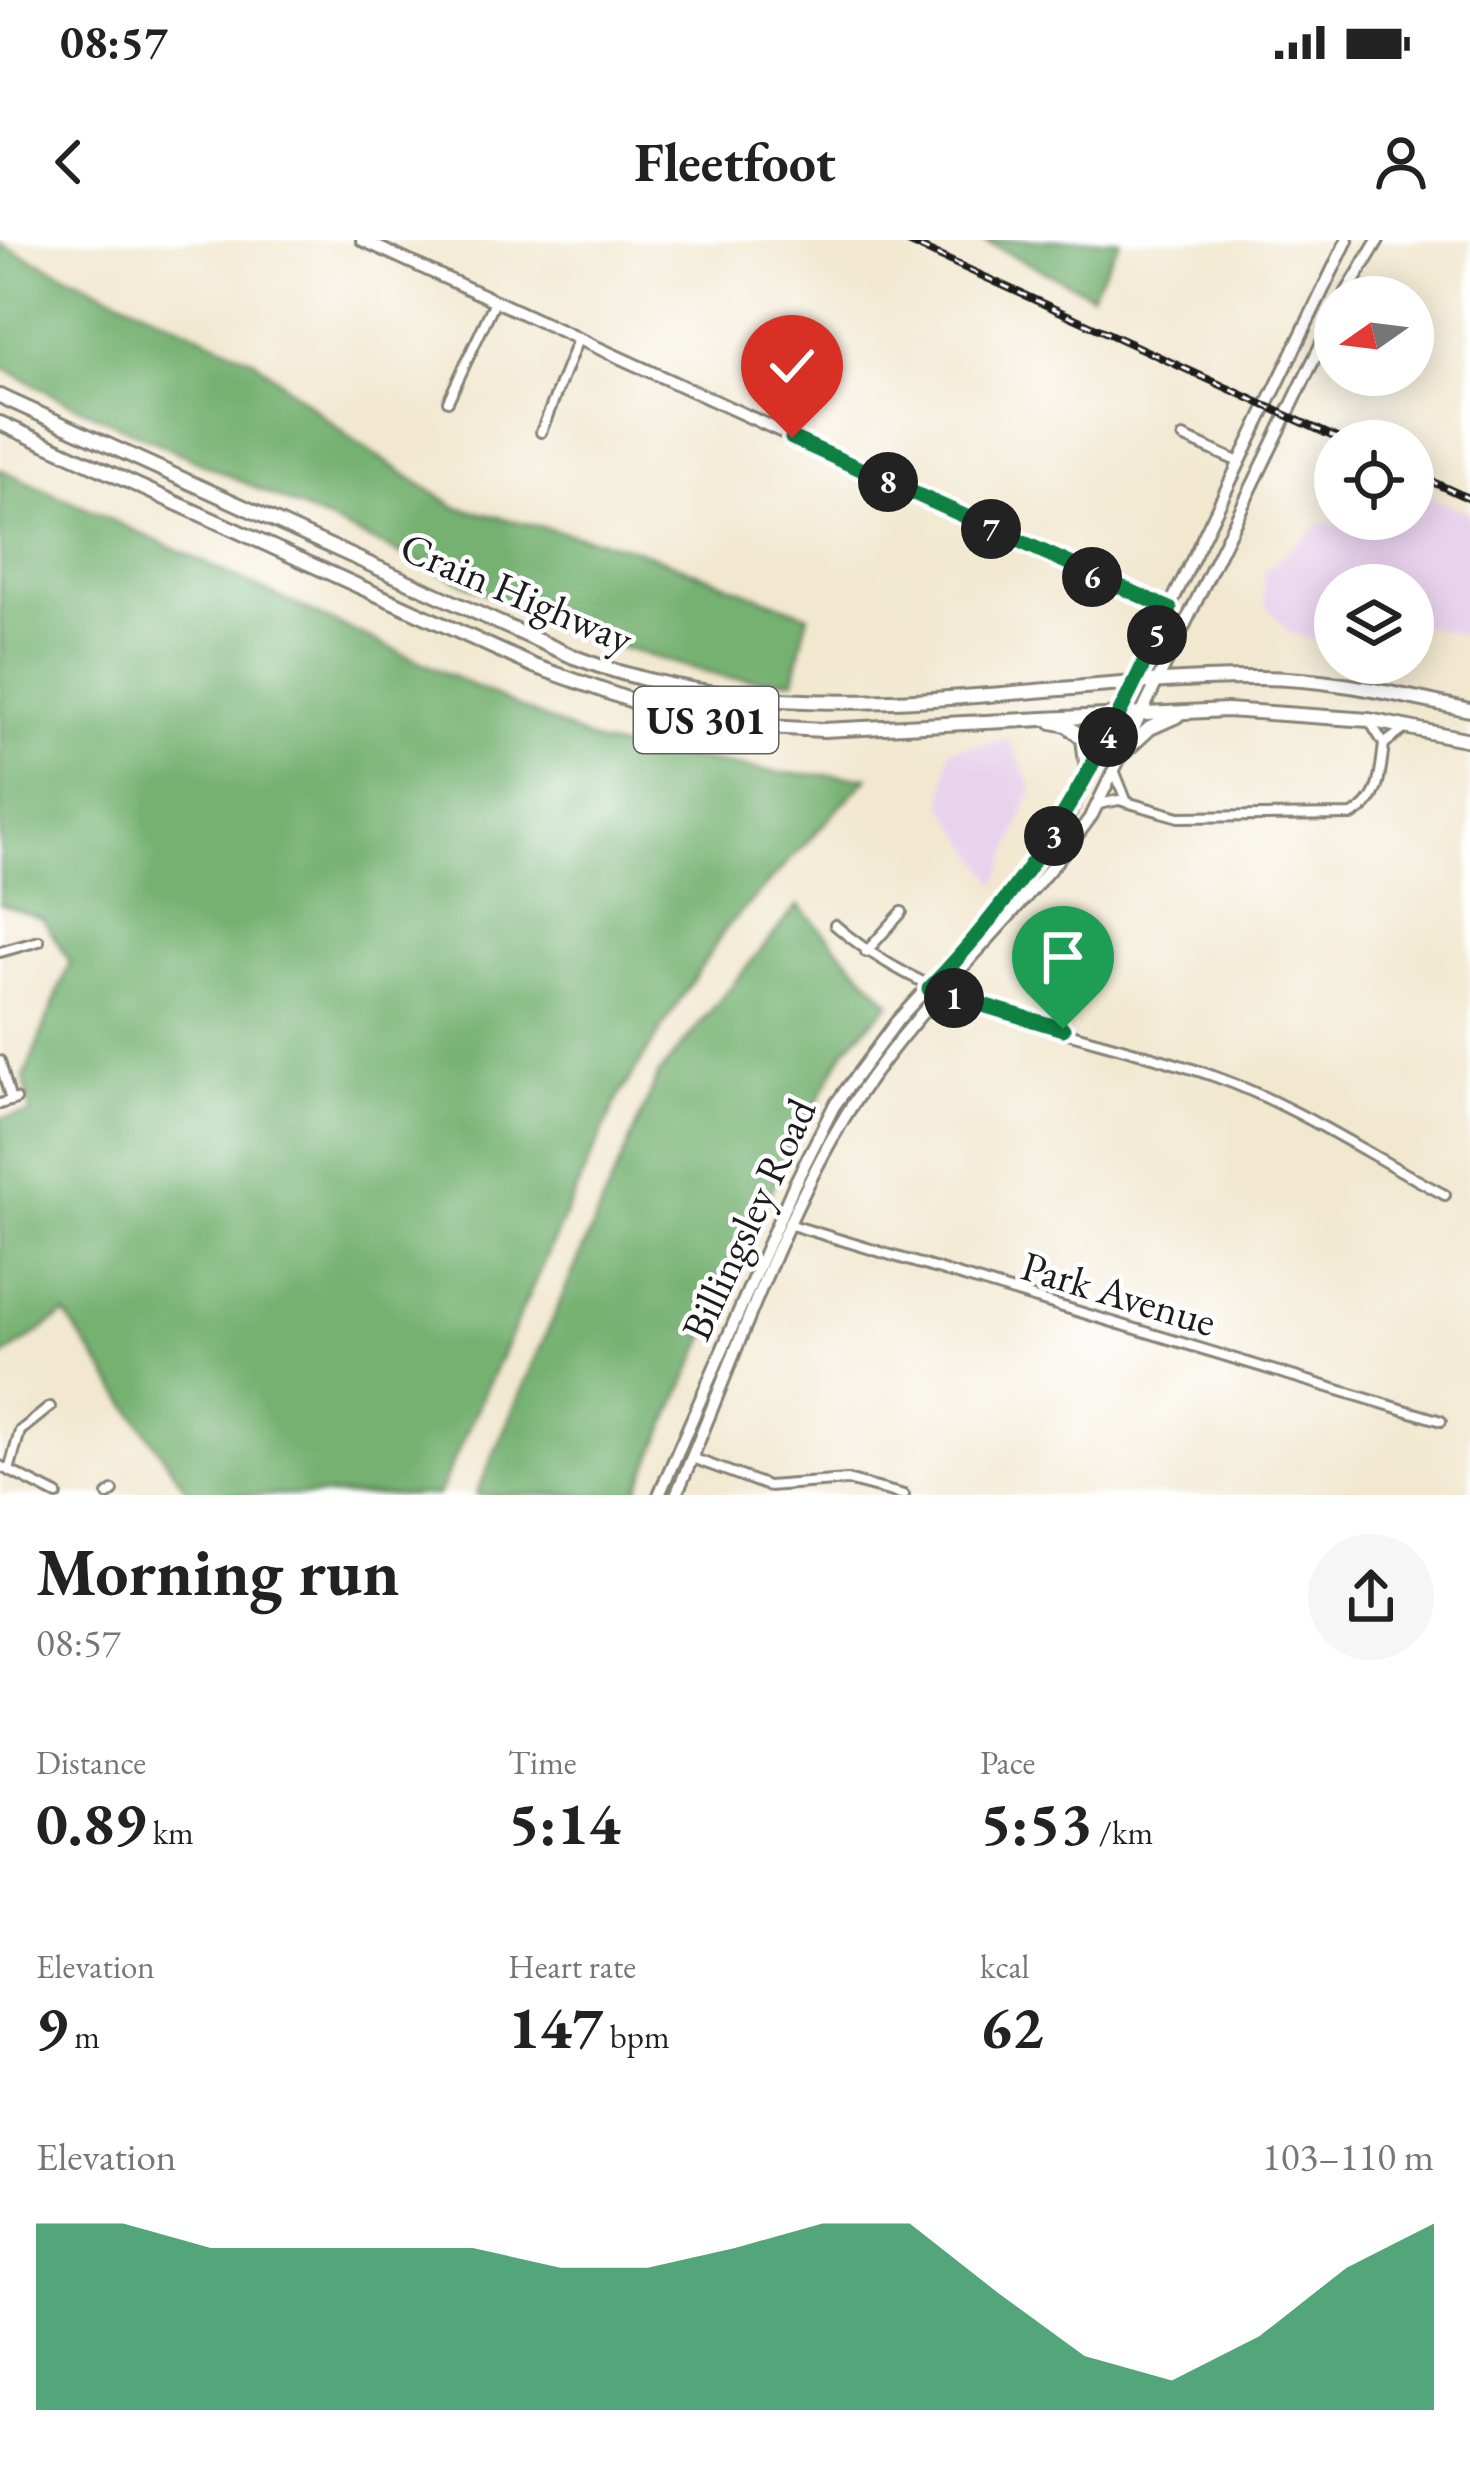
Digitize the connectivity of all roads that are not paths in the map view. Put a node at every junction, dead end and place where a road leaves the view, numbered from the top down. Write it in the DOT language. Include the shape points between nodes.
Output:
graph roads {
  1 [pos="362,240"];
  2 [pos="1347,240"];
  3 [pos="1378,240"];
  4 [pos="1357,276"];
  5 [pos="495,301"];
  6 [pos="578,339"];
  7 [pos="1314,360"];
  8 [pos="0,396"];
  9 [pos="448,400"];
  10 [pos="0,423"];
  11 [pos="541,432"];
  12 [pos="1183,437"];
  13 [pos="114,447"];
  14 [pos="1239,461"];
  15 [pos="99,469"];
  16 [pos="1261,472"];
  17 [pos="1208,581"];
  18 [pos="1170,609"];
  19 [pos="1155,685"];
  20 [pos="1134,686"];
  21 [pos="1204,710"];
  22 [pos="1470,710"];
  23 [pos="1140,711"];
  24 [pos="1120,712"];
  25 [pos="1033,719"];
  26 [pos="1369,720"];
  27 [pos="1409,726"];
  28 [pos="1470,740"];
  29 [pos="1384,744"];
  30 [pos="1120,756"];
  31 [pos="1114,770"];
  32 [pos="1088,777"];
  33 [pos="1127,801"];
  34 [pos="1097,805"];
  35 [pos="902,912"];
  36 [pos="836,925"];
  37 [pos="39,941"];
  38 [pos="0,952"];
  39 [pos="866,952"];
  40 [pos="935,992"];
  41 [pos="0,1061"];
  42 [pos="0,1103"];
  43 [pos="1445,1195"];
  44 [pos="786,1224"];
  45 [pos="50,1407"];
  46 [pos="1441,1421"];
  47 [pos="692,1458"];
  48 [pos="5,1466"];
  49 [pos="57,1495"];
  50 [pos="659,1495"];
  51 [pos="676,1495"];
  52 [pos="904,1495"];
  1 -- 5 [label="main road"];
  2 -- 14 [label="main road, Billingsley Road"];
  3 -- 4 [label="main road"];
  5 -- 6 [label="main road"];
  5 -- 9 [label="street"];
  6 -- 11 [label="street"];
  6 -- 18 [label="main road"];
  7 -- 16 [label="main road, Billingsley Road"];
  8 -- 13 [label="highway, Crain Highway / US 301"];
  10 -- 15 [label="highway, Crain Highway / US 301"];
  12 -- 14 [label="street"];
  13 -- 15 [label="highway"];
  13 -- 20 [label="highway, Crain Highway / US 301" via="574,657 654,684 811,704"];
  14 -- 16 [label="main road"];
  14 -- 18 [label="main road, Billingsley Road"];
  15 -- 25 [label="highway, Crain Highway / US 301" via="638,705 796,730"];
  16 -- 17 [label="main road, Billingsley Road"];
  17 -- 18 [label="main road"];
  17 -- 19 [label="main road, Billingsley Road"];
  18 -- 20 [label="main road, Billingsley Road"];
  19 -- 20 [label="highway, Crain Highway / US 301"];
  19 -- 22 [label="highway, Crain Highway / US 301" via="1286,678"];
  19 -- 23 [label="main road, Billingsley Road"];
  20 -- 24 [label="main road, Billingsley Road"];
  21 -- 23 [label="highway, Crain Highway / US 301"];
  21 -- 26 [label="highway, Crain Highway / US 301"];
  21 -- 30 [label="highway" via="1159,722"];
  23 -- 24 [label="highway, Crain Highway / US 301"];
  23 -- 30 [label="main road, Billingsley Road"];
  24 -- 25 [label="highway, Crain Highway / US 301"];
  24 -- 32 [label="main road, Billingsley Road"];
  25 -- 32 [label="highway" via="1077,731"];
  26 -- 27 [label="highway, Crain Highway / US 301"];
  26 -- 29 [label="street"];
  27 -- 28 [label="highway, Crain Highway / US 301"];
  27 -- 29 [label="street"];
  29 -- 33 [label="street" via="1374,798 1352,815 1179,817"];
  30 -- 31 [label="main road, Billingsley Road"];
  31 -- 33 [label="street"];
  31 -- 34 [label="main road, Billingsley Road"];
  32 -- 40 [label="main road, Billingsley Road" via="1024,882"];
  33 -- 34 [label="street"];
  34 -- 40 [label="main road, Billingsley Road" via="1053,868"];
  35 -- 39 [label="street"];
  36 -- 39 [label="street"];
  37 -- 38 [label="street"];
  39 -- 40 [label="street"];
  40 -- 43 [label="street" via="1236,1085"];
  40 -- 44 [label="main road, Billingsley Road" via="859,1095"];
  41 -- 42 [label="street" via="14,1100"];
  44 -- 46 [label="street, Park Avenue"];
  44 -- 47 [label="main road, Billingsley Road"];
  44 -- 50 [label="main road, Billingsley Road"];
  45 -- 48 [label="street" via="20,1431"];
  47 -- 51 [label="main road, Billingsley Road"];
  47 -- 52 [label="street" via="767,1486 847,1480"];
  48 -- 49 [label="street"];
}
